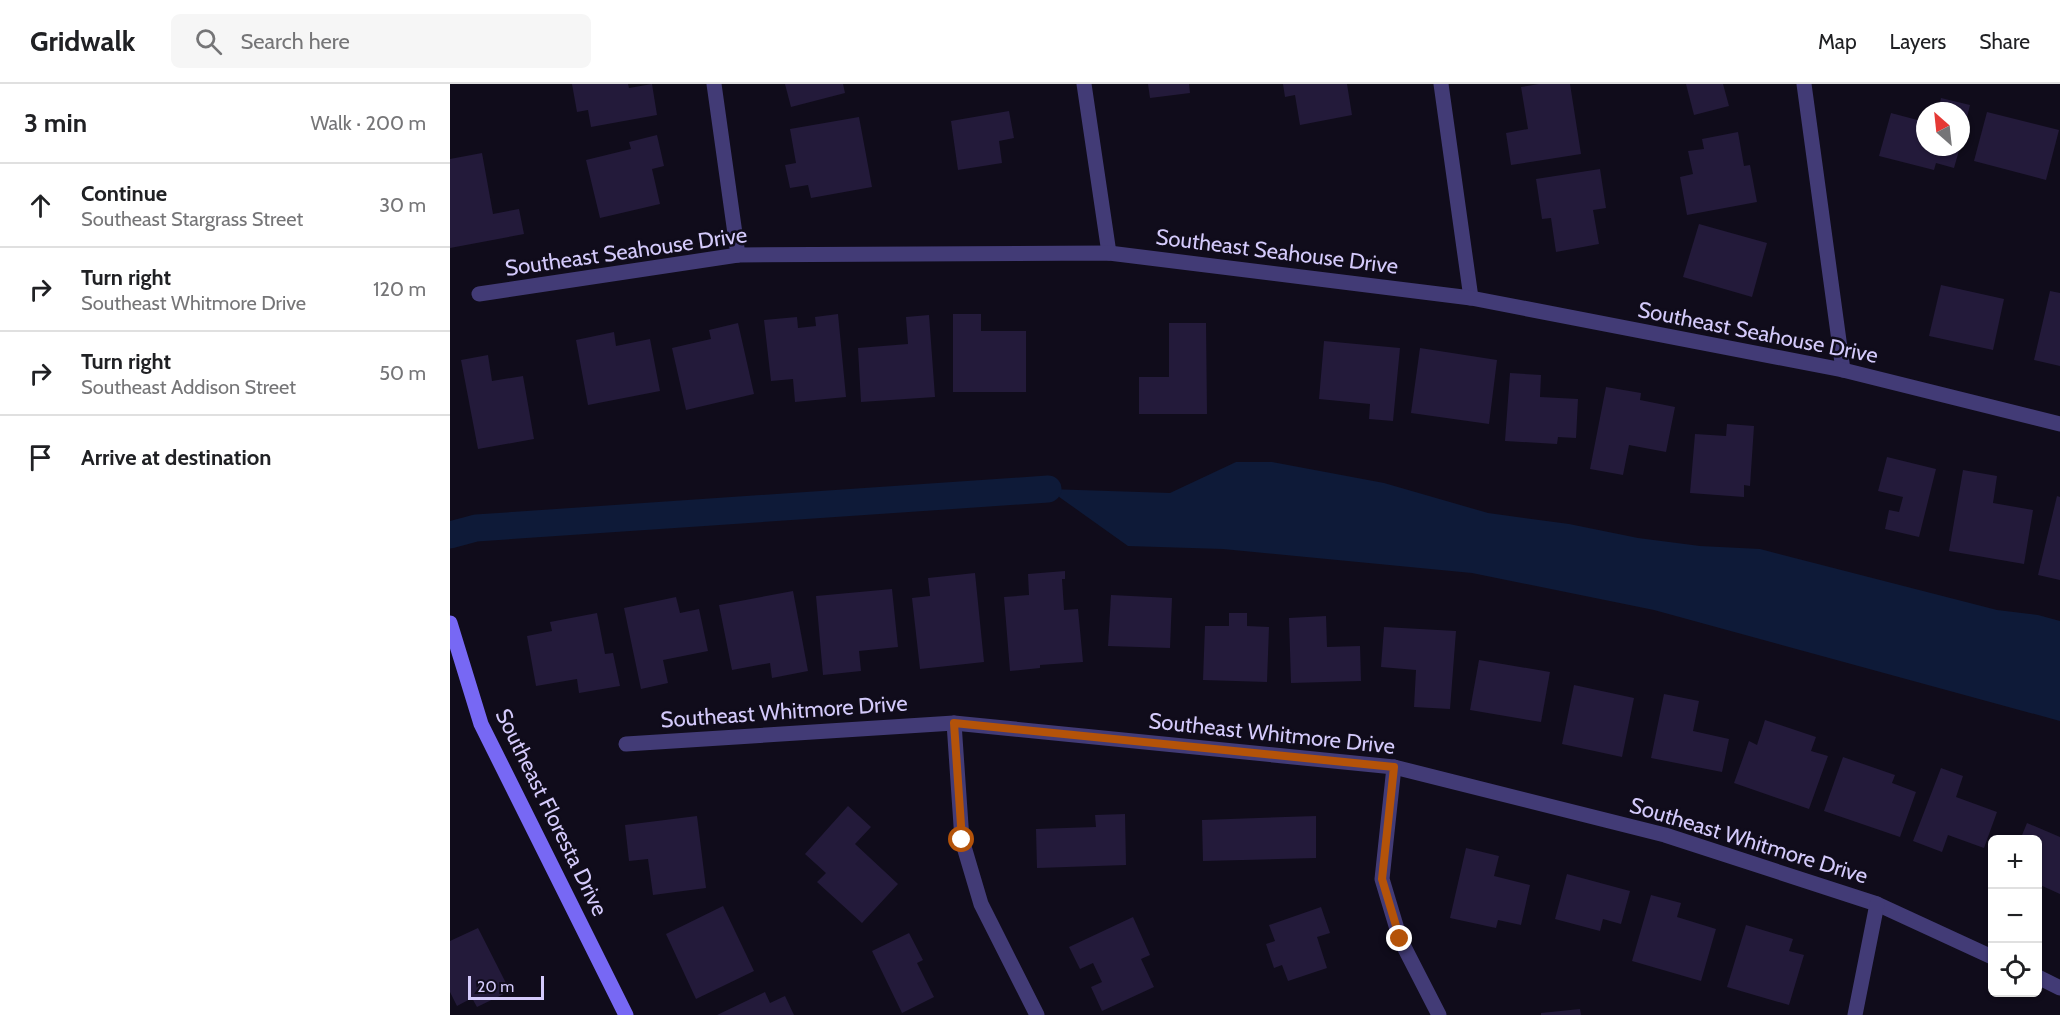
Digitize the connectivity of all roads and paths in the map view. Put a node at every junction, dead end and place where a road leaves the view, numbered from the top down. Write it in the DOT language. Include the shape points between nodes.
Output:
graph roads {
  1 [pos="714,84"];
  2 [pos="1084,84"];
  3 [pos="1441,84"];
  4 [pos="1804,84"];
  5 [pos="1109,253"];
  6 [pos="738,255"];
  7 [pos="478,294"];
  8 [pos="1471,298"];
  9 [pos="1843,370"];
  10 [pos="2060,424"];
  11 [pos="450,623"];
  12 [pos="954,723"];
  13 [pos="626,744"];
  14 [pos="1394,767"];
  15 [pos="1876,904"];
  16 [pos="1988,955"];
  17 [pos="2042,980"];
  18 [pos="2060,988"];
  19 [pos="626,1015"];
  20 [pos="1037,1015"];
  21 [pos="1439,1015"];
  22 [pos="1855,1015"];
  1 -- 6 [label="street"];
  2 -- 5 [label="street"];
  3 -- 8 [label="street"];
  4 -- 9 [label="street"];
  5 -- 6 [label="street, Southeast Seahouse Drive"];
  5 -- 8 [label="street, Southeast Seahouse Drive"];
  6 -- 7 [label="street, Southeast Seahouse Drive"];
  8 -- 9 [label="street, Southeast Seahouse Drive"];
  9 -- 10 [label="street, Southeast Seahouse Drive"];
  11 -- 19 [label="street, Southeast Floresta Drive" via="481,724"];
  12 -- 13 [label="street, Southeast Whitmore Drive"];
  12 -- 14 [label="street, Southeast Whitmore Drive"];
  12 -- 20 [label="street" via="962,840 981,904"];
  14 -- 15 [label="street, Southeast Whitmore Drive" via="1665,835"];
  14 -- 21 [label="street" via="1382,879 1400,939"];
  15 -- 16 [label="street, Southeast Whitmore Drive"];
  15 -- 22 [label="street"];
  17 -- 18 [label="street"];
}
